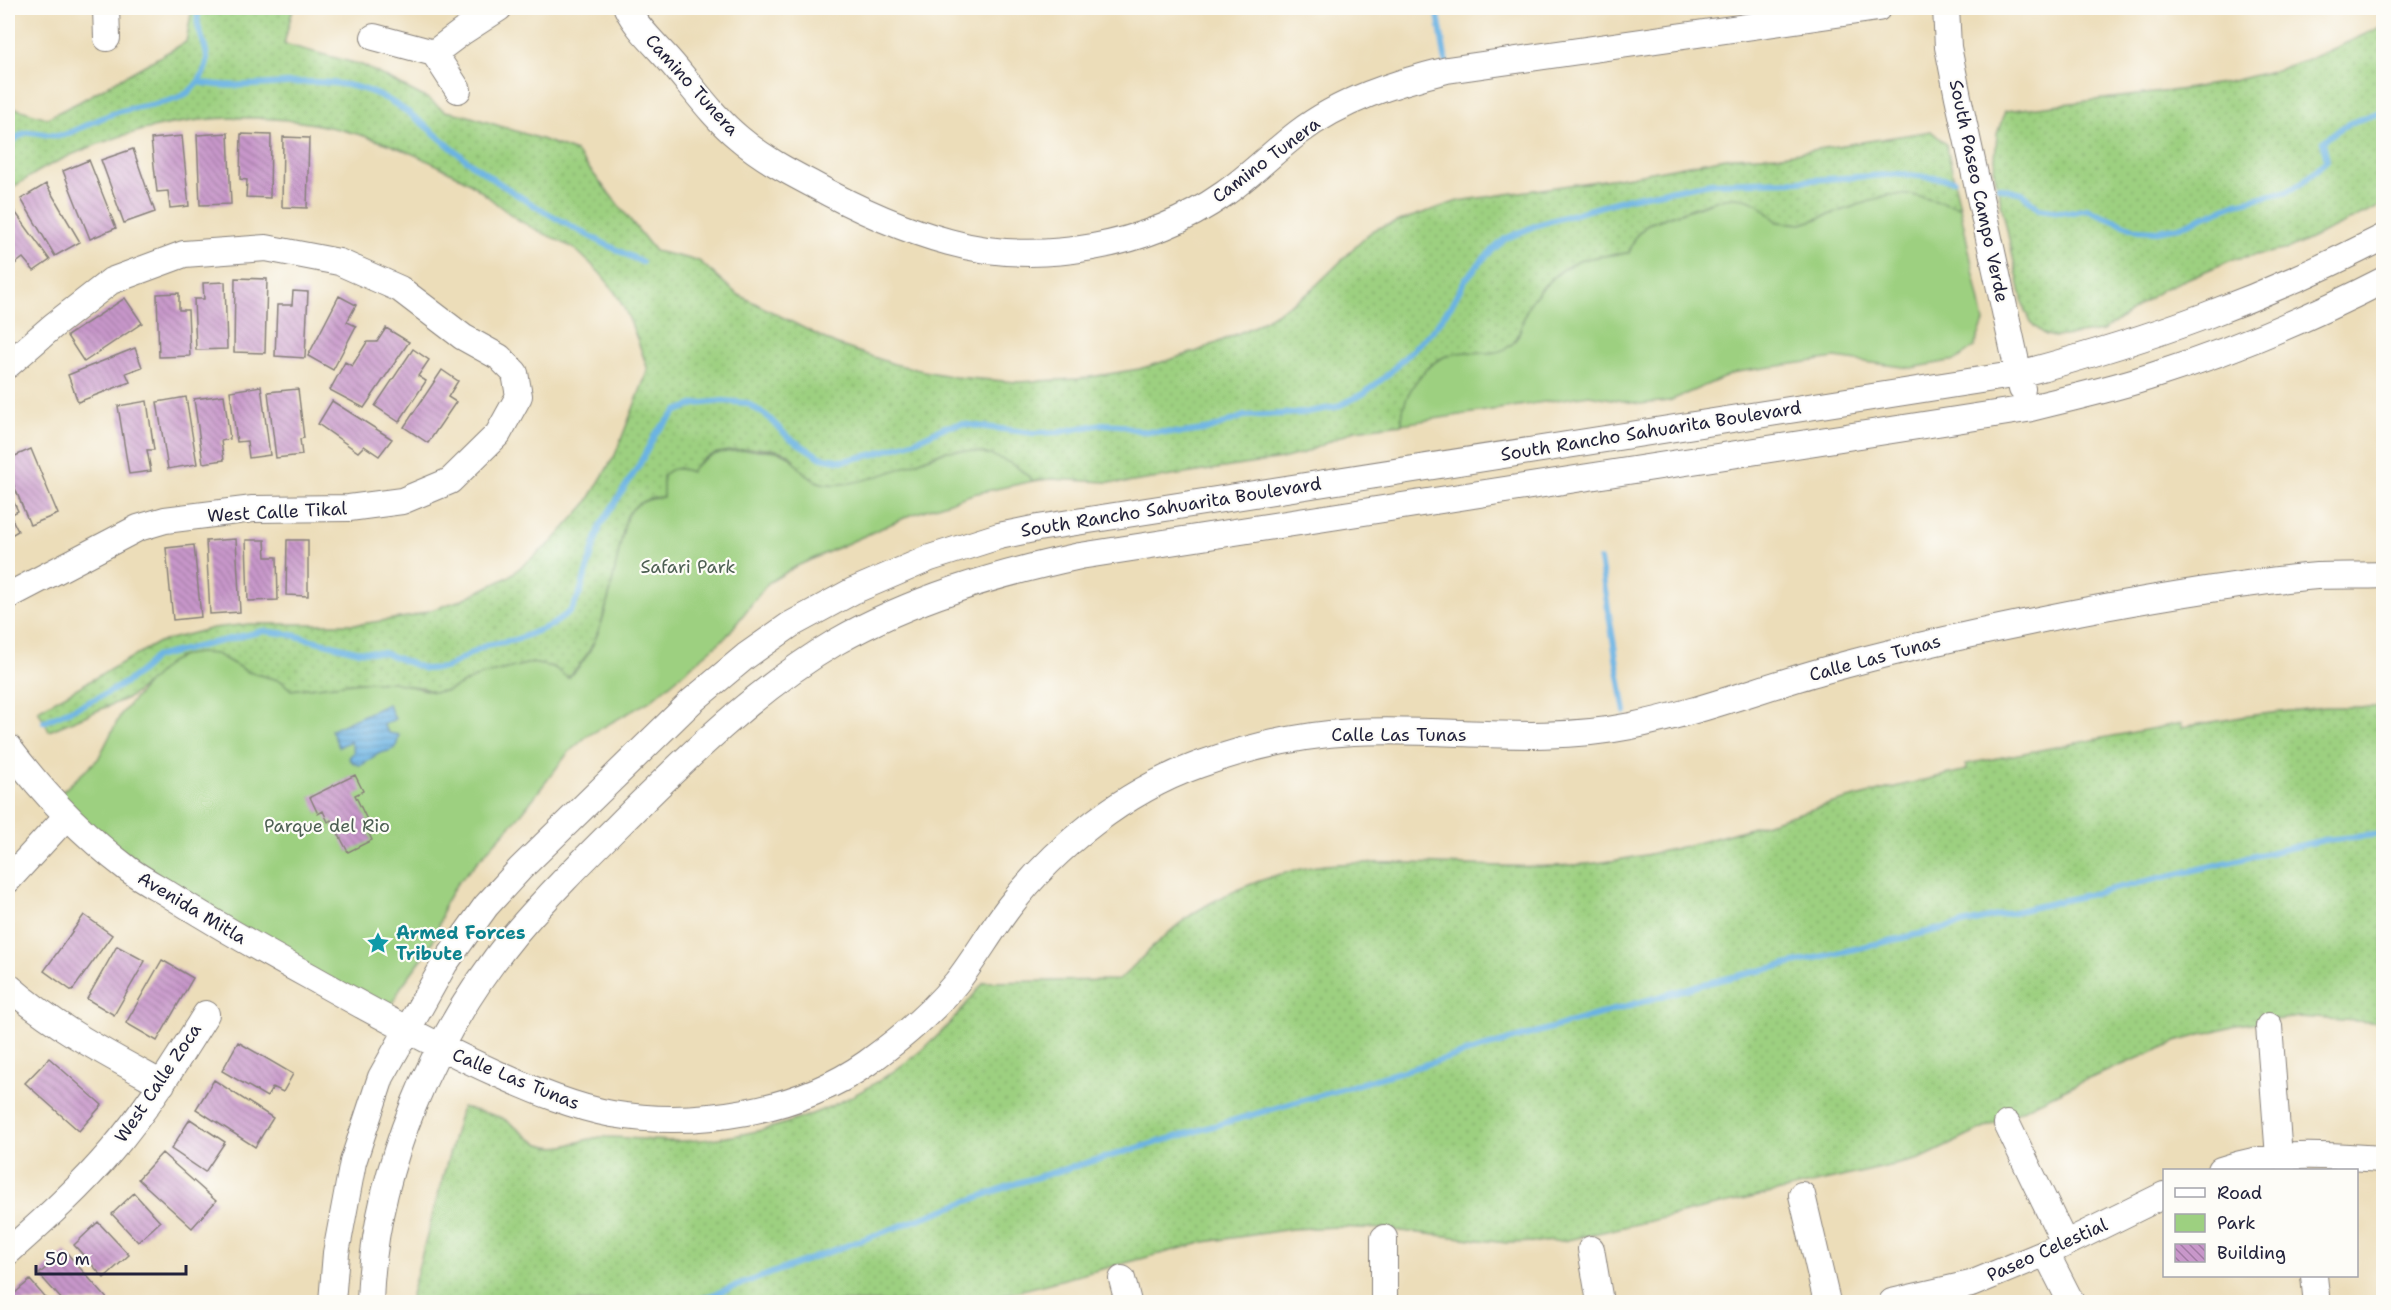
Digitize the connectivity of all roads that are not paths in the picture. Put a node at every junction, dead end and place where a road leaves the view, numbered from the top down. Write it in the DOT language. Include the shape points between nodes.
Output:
graph roads {
  1 [pos="106,8"];
  2 [pos="499,8"];
  3 [pos="627,8"];
  4 [pos="1878,8"];
  5 [pos="1946,8"];
  6 [pos="374,37"];
  7 [pos="107,38"];
  8 [pos="434,53"];
  9 [pos="458,90"];
  10 [pos="2384,237"];
  11 [pos="2384,280"];
  12 [pos="8,365"];
  13 [pos="2019,374"];
  14 [pos="2027,409"];
  15 [pos="2384,575"];
  16 [pos="8,596"];
  17 [pos="8,747"];
  18 [pos="67,816"];
  19 [pos="8,880"];
  20 [pos="8,987"];
  21 [pos="206,1014"];
  22 [pos="2269,1026"];
  23 [pos="406,1030"];
  24 [pos="441,1048"];
  25 [pos="162,1084"];
  26 [pos="2007,1124"];
  27 [pos="2293,1160"];
  28 [pos="2384,1160"];
  29 [pos="2225,1169"];
  30 [pos="1802,1195"];
  31 [pos="2163,1195"];
  32 [pos="1384,1238"];
  33 [pos="2056,1248"];
  34 [pos="1591,1249"];
  35 [pos="8,1252"];
  36 [pos="332,1302"];
  37 [pos="370,1302"];
  38 [pos="1384,1302"];
  39 [pos="1600,1302"];
  40 [pos="1827,1302"];
  41 [pos="1892,1302"];
  42 [pos="2072,1302"];
  1 -- 7 [label="street"];
  2 -- 8 [label="street"];
  3 -- 4 [label="street, Camino Tunera" via="717,118 738,138 789,172 878,217 950,243 984,250 1050,252 1120,241 1195,212 1223,195 1328,113 1418,77"];
  5 -- 13 [label="street, South Paseo Campo Verde" via="1948,46 1958,98"];
  6 -- 8 [label="street"];
  8 -- 9 [label="street"];
  10 -- 13 [label="street, South Rancho Sahuarita Boulevard" via="2319,270 2222,311 2102,352"];
  11 -- 14 [label="street, South Rancho Sahuarita Boulevard" via="2212,356 2143,379"];
  12 -- 16 [label="street, West Calle Tikal" via="111,281 184,254 266,248 339,261 400,289 463,337 499,357 515,373 519,396 498,434 450,481 402,501 349,508 253,509 165,520 138,528"];
  13 -- 14 [label="street, South Paseo Campo Verde"];
  13 -- 23 [label="street, South Rancho Sahuarita Boulevard" via="1038,528 930,558 790,624 692,701 486,906 445,963"];
  14 -- 24 [label="street, South Rancho Sahuarita Boulevard" via="1080,556 1000,575 922,601 810,659 726,723 542,903 478,985"];
  15 -- 24 [label="street, Calle Las Tunas" via="2280,580 2102,607 1823,670 1693,711 1630,726 1549,736 1351,732 1286,740 1229,754 1188,768 1120,805 1057,854 1009,907 952,988 892,1045 858,1069 818,1089 759,1108 694,1119 609,1113 558,1099"];
  17 -- 18 [label="street, Avenida Mitla"];
  18 -- 19 [label="street"];
  18 -- 23 [label="street, Avenida Mitla" via="128,869 232,934"];
  20 -- 25 [label="street" via="25,1002"];
  21 -- 25 [label="street, West Calle Zoca"];
  22 -- 27 [label="street"];
  23 -- 24 [label="street, Calle Las Tunas"];
  23 -- 36 [label="street, South Rancho Sahuarita Boulevard" via="381,1077 353,1162 336,1253"];
  24 -- 37 [label="street, South Rancho Sahuarita Boulevard" via="424,1080 388,1182 374,1255"];
  25 -- 35 [label="street, West Calle Zoca" via="113,1150"];
  26 -- 33 [label="street"];
  27 -- 28 [label="street"];
  27 -- 29 [label="street"];
  30 -- 40 [label="street"];
  31 -- 33 [label="street, Paseo Celestial"];
  32 -- 38 [label="street"];
  33 -- 41 [label="street, Paseo Celestial" via="1971,1284"];
  33 -- 42 [label="street"];
  34 -- 39 [label="street"];
}
